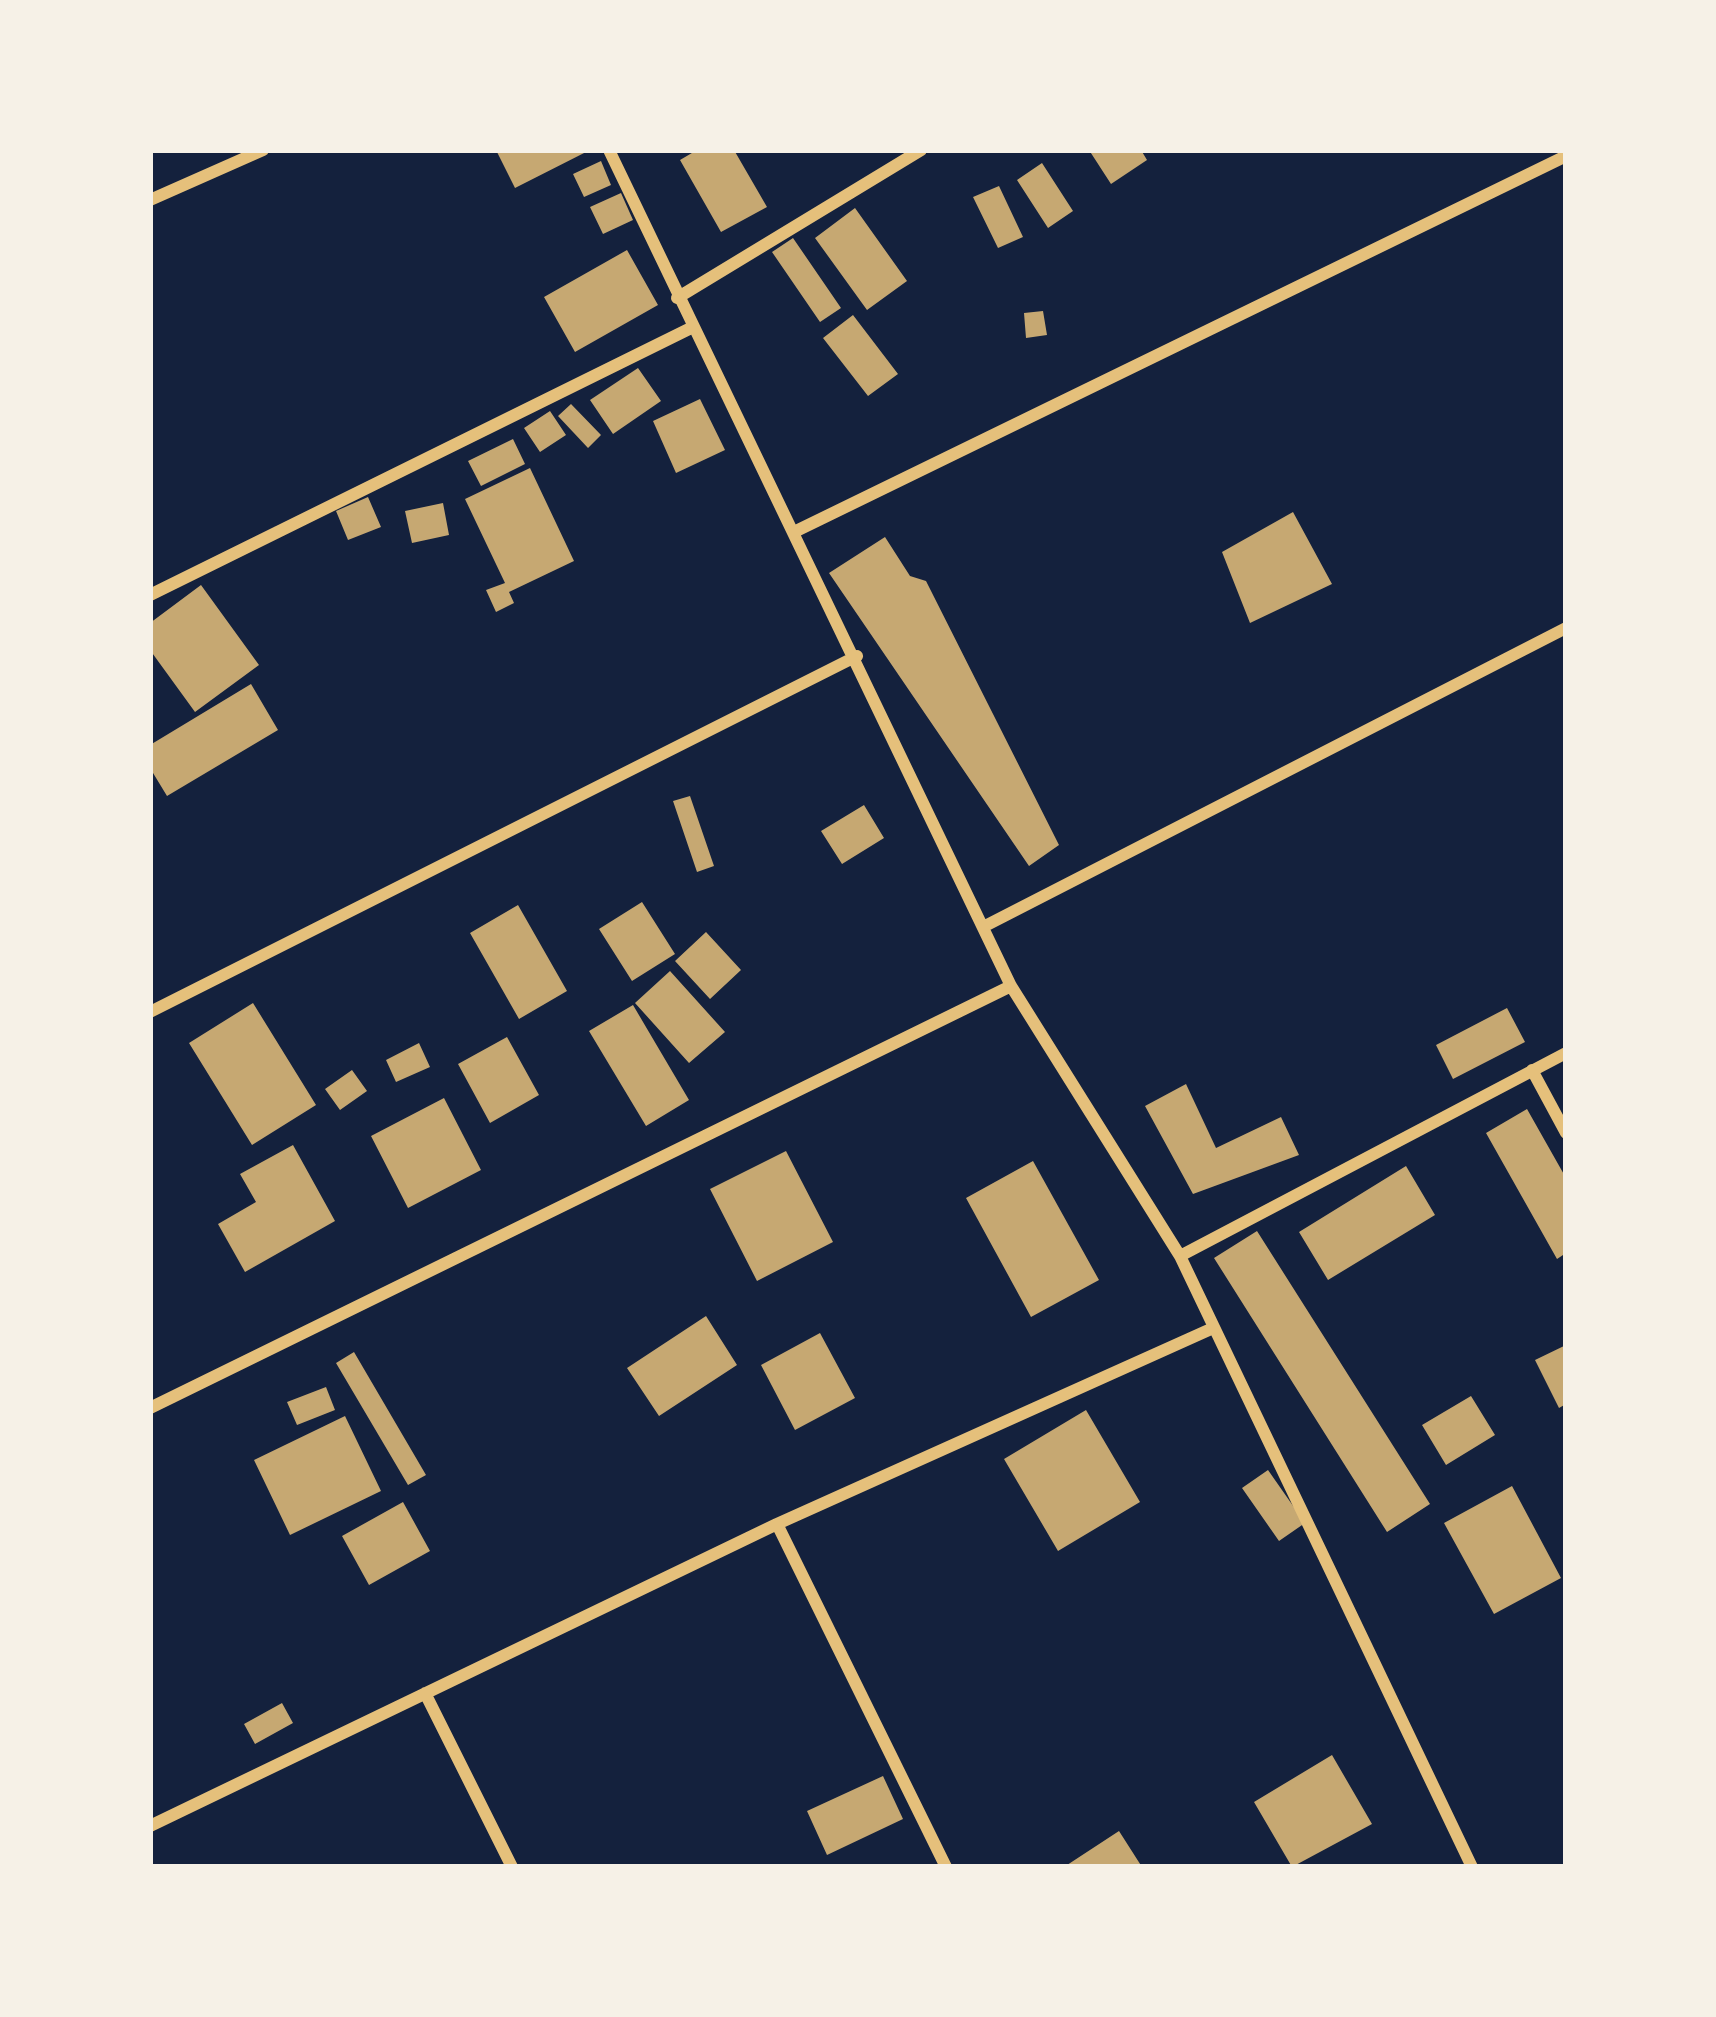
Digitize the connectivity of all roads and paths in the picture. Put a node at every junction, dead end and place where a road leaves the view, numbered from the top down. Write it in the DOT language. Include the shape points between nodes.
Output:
graph roads {
  1 [pos="263,150"];
  2 [pos="609,150"];
  3 [pos="921,150"];
  4 [pos="1566,156"];
  5 [pos="150,200"];
  6 [pos="677,298"];
  7 [pos="691,328"];
  8 [pos="794,532"];
  9 [pos="150,595"];
  10 [pos="1566,628"];
  11 [pos="857,656"];
  12 [pos="983,926"];
  13 [pos="1011,986"];
  14 [pos="150,1012"];
  15 [pos="1566,1053"];
  16 [pos="1532,1070"];
  17 [pos="1566,1133"];
  18 [pos="1180,1256"];
  19 [pos="1211,1329"];
  20 [pos="150,1408"];
  21 [pos="777,1524"];
  22 [pos="425,1694"];
  23 [pos="150,1826"];
  24 [pos="512,1867"];
  25 [pos="946,1867"];
  26 [pos="1472,1867"];
  1 -- 5 [label="street"];
  2 -- 6 [label="street"];
  3 -- 6 [label="street"];
  4 -- 8 [label="street"];
  6 -- 7 [label="street"];
  7 -- 8 [label="street"];
  7 -- 9 [label="street"];
  8 -- 11 [label="street"];
  10 -- 12 [label="street"];
  11 -- 12 [label="street"];
  11 -- 14 [label="street"];
  12 -- 13 [label="street"];
  13 -- 18 [label="street"];
  13 -- 20 [label="street"];
  15 -- 16 [label="street"];
  16 -- 17 [label="street"];
  16 -- 18 [label="street"];
  18 -- 19 [label="street"];
  19 -- 21 [label="street"];
  19 -- 26 [label="street"];
  21 -- 22 [label="street"];
  21 -- 25 [label="street"];
  22 -- 23 [label="street"];
  22 -- 24 [label="street"];
}
